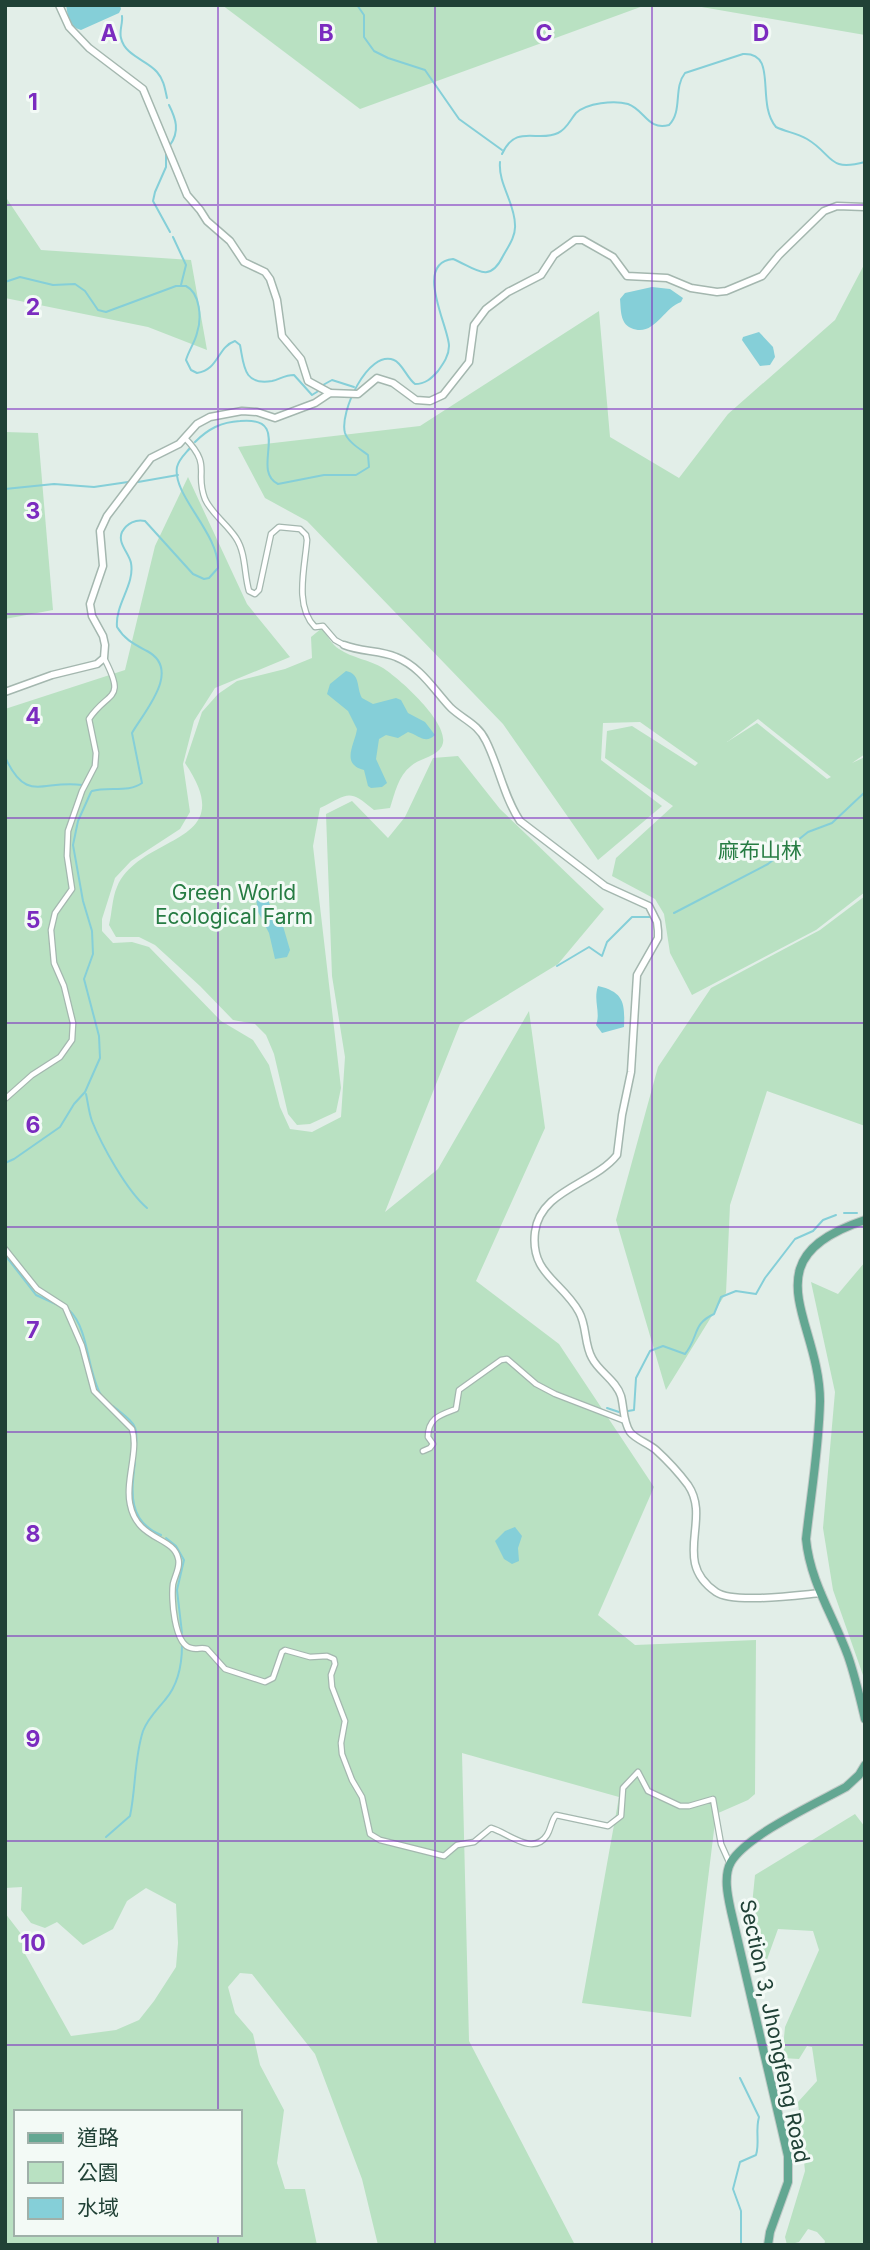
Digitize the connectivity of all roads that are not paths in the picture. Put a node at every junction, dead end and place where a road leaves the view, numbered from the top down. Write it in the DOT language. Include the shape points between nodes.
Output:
graph roads {
  1 [pos="59,5"];
  2 [pos="865,207"];
  3 [pos="330,393"];
  4 [pos="186,438"];
  5 [pos="344,645"];
  6 [pos="104,658"];
  7 [pos="5,692"];
  8 [pos="5,1099"];
  9 [pos="865,1220"];
  10 [pos="5,1249"];
  11 [pos="626,1422"];
  12 [pos="423,1451"];
  13 [pos="821,1593"];
  14 [pos="862,1696"];
  15 [pos="865,1719"];
  16 [pos="865,1765"];
  17 [pos="730,1864"];
  18 [pos="768,2245"];
  1 -- 3 [label="street" via="69,27 89,48 143,89 187,195 244,262 267,275 283,339 301,359 306,378"];
  2 -- 3 [label="street" via="824,211 762,276 722,292 691,288 667,278 626,276 613,257 575,240 554,255 541,275 486,309 474,325 469,362 443,395 430,401 416,400 393,383 377,378 360,393"];
  3 -- 4 [label="street" via="316,404 275,418 242,411 210,417"];
  4 -- 5 [label="street" via="201,459 206,500 241,548 249,591 259,590 271,534 279,527 300,529 307,540 305,614 315,627 323,626"];
  4 -- 6 [label="street" via="151,458 102,524 103,566 90,604 103,636"];
  5 -- 11 [label="street" via="396,657 422,675 458,715 478,727 520,821 606,886 649,906 657,922 657,939 637,975 631,1072 617,1155 555,1198 540,1213 534,1233 538,1263 580,1313 589,1353 617,1387"];
  6 -- 7 [label="street"];
  6 -- 8 [label="street" via="115,690 89,719 95,765 68,831 72,888 55,913 51,930 54,963 73,1023 72,1040 60,1057"];
  9 -- 13 [label="main road" via="828,1234 812,1247 797,1289 800,1314 817,1364 820,1400 806,1539"];
  10 -- 17 [label="street" via="37,1289 65,1307 94,1391 132,1429 129,1503 143,1531 167,1543 178,1555 173,1600 176,1626 186,1646 204,1648 225,1669 265,1682 273,1678 285,1650 334,1659 332,1686 344,1716 342,1754 362,1797 370,1834 443,1856 457,1845 474,1842 491,1828 520,1842 534,1843 547,1835 556,1815 608,1826 621,1816 623,1788 638,1772 649,1791 680,1806 713,1799 721,1844"];
  11 -- 12 [label="street" via="536,1384 507,1359 460,1390 456,1409 434,1418 428,1426 433,1444"];
  11 -- 13 [label="street" via="632,1434 655,1449 692,1490 697,1505 692,1551 699,1574 718,1594 740,1598"];
  13 -- 14 [label="main road"];
  14 -- 15 [label="main road"];
  16 -- 17 [label="main road" via="846,1787 749,1844"];
  17 -- 18 [label="main road, Section 3, Jhongfeng Road" via="727,1891 789,2168"];
}
